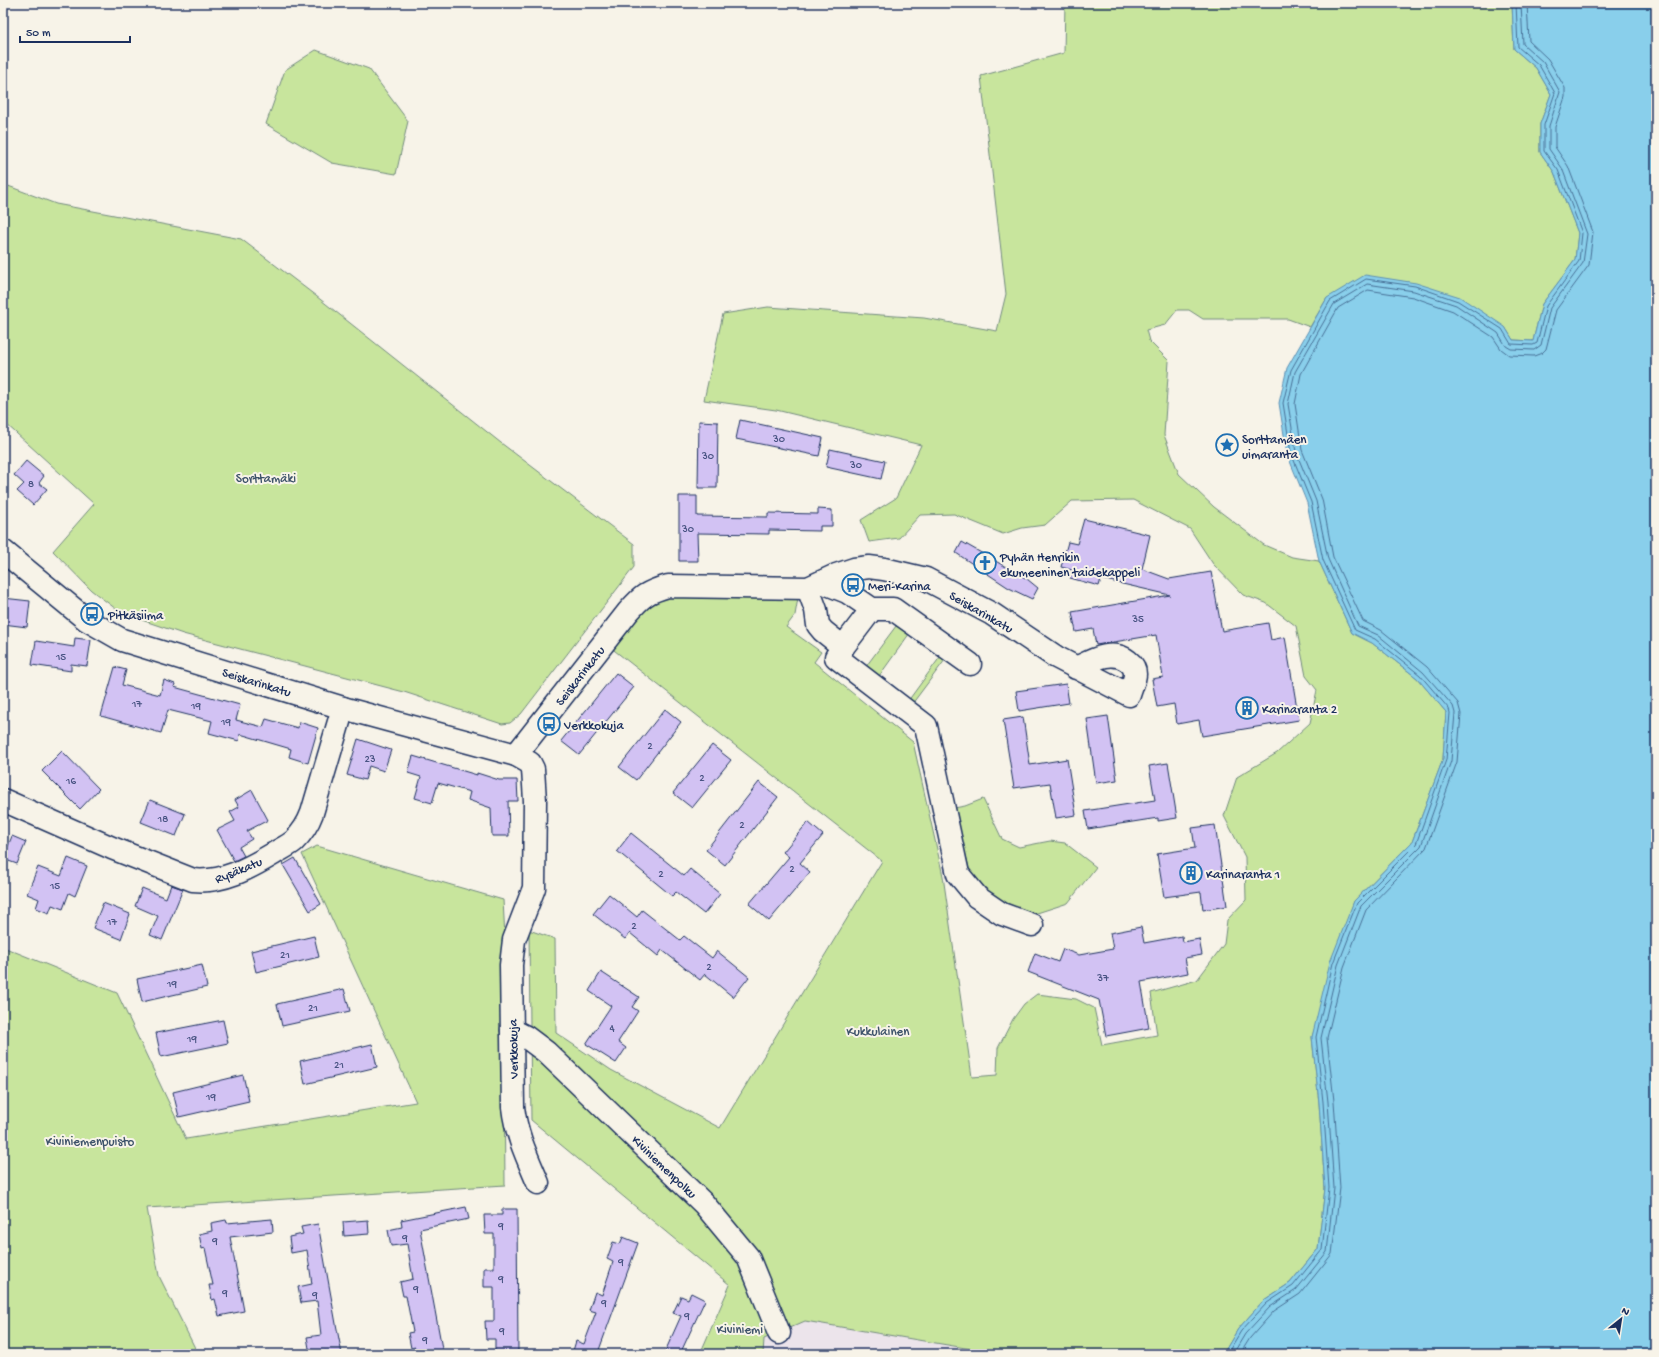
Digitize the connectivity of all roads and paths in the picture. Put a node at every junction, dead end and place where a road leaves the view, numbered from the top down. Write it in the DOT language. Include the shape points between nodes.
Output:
graph roads {
  1 [pos="3,551"];
  2 [pos="815,585"];
  3 [pos="843,591"];
  4 [pos="872,608"];
  5 [pos="816,610"];
  6 [pos="844,647"];
  7 [pos="970,664"];
  8 [pos="1076,668"];
  9 [pos="342,708"];
  10 [pos="516,755"];
  11 [pos="3,800"];
  12 [pos="1032,925"];
  13 [pos="512,1030"];
  14 [pos="538,1182"];
  15 [pos="779,1333"];
  1 -- 9 [label="street, Seiskarinkatu" via="87,620 122,640"];
  2 -- 3 [label="street"];
  2 -- 5 [label="street"];
  2 -- 8 [label="street, Seiskarinkatu" via="836,575 869,567 926,579 992,614"];
  2 -- 10 [label="street, Seiskarinkatu" via="668,586 642,597"];
  3 -- 4 [label="street"];
  3 -- 5 [label="street"];
  4 -- 6 [label="street"];
  4 -- 7 [label="street" via="894,609"];
  5 -- 6 [label="street" via="818,625"];
  6 -- 12 [label="street" via="836,657 926,726 958,874 977,897 1002,914"];
  9 -- 10 [label="street, Seiskarinkatu"];
  9 -- 11 [label="street, Rysäkatu" via="307,826 293,842 252,867 221,879 193,880"];
  10 -- 13 [label="street, Verkkokuja" via="530,762 533,769 534,888 514,940 511,966"];
  13 -- 14 [label="street, Verkkokuja" via="515,1124"];
  13 -- 15 [label="street, Kiviniemenpolku" via="526,1037 565,1070 704,1204 748,1257"];
}
